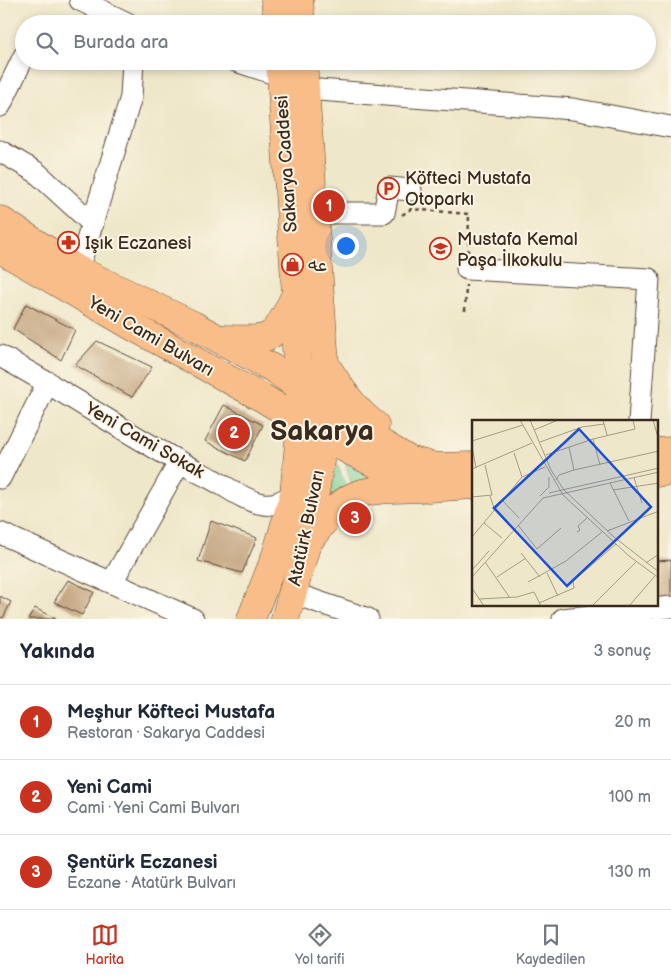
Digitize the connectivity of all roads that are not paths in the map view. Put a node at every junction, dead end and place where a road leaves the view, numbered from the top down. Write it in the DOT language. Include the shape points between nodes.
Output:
graph roads {
  1 [pos="80,0"];
  2 [pos="275,0"];
  3 [pos="299,0"];
  4 [pos="111,15"];
  5 [pos="277,15"];
  6 [pos="300,15"];
  7 [pos="17,70"];
  8 [pos="132,70"];
  9 [pos="280,70"];
  10 [pos="304,70"];
  11 [pos="305,89"];
  12 [pos="0,106"];
  13 [pos="671,127"];
  14 [pos="0,151"];
  15 [pos="411,190"];
  16 [pos="315,214"];
  17 [pos="0,220"];
  18 [pos="93,224"];
  19 [pos="0,249"];
  20 [pos="467,269"];
  21 [pos="78,270"];
  22 [pos="296,294"];
  23 [pos="220,339"];
  24 [pos="0,356"];
  25 [pos="325,364"];
  26 [pos="48,382"];
  27 [pos="299,386"];
  28 [pos="325,405"];
  29 [pos="639,420"];
  30 [pos="308,435"];
  31 [pos="671,451"];
  32 [pos="658,452"];
  33 [pos="179,463"];
  34 [pos="671,471"];
  35 [pos="472,472"];
  36 [pos="658,472"];
  37 [pos="0,478"];
  38 [pos="428,488"];
  39 [pos="294,494"];
  40 [pos="0,533"];
  41 [pos="307,543"];
  42 [pos="112,582"];
  43 [pos="288,606"];
  44 [pos="671,607"];
  45 [pos="604,610"];
  46 [pos="194,619"];
  47 [pos="250,619"];
  48 [pos="368,619"];
  49 [pos="563,619"];
  1 -- 4 [label="street"];
  2 -- 5 [label="main road"];
  3 -- 6 [label="main road"];
  7 -- 12 [label="street"];
  8 -- 18 [label="street" via="131,97"];
  9 -- 22 [label="main road, Sakarya Caddesi"];
  10 -- 11 [label="main road, Sakarya Caddesi"];
  11 -- 13 [label="street" via="574,109"];
  11 -- 16 [label="main road, Sakarya Caddesi"];
  14 -- 18 [label="street" via="36,172"];
  15 -- 16 [label="street" via="389,188 384,213"];
  16 -- 25 [label="main road, Sakarya Caddesi"];
  17 -- 21 [label="main road, Yeni Cami Bulvarı"];
  18 -- 21 [label="street"];
  19 -- 30 [label="main road, Yeni Cami Bulvarı" via="275,406"];
  20 -- 29 [label="street" via="649,279"];
  21 -- 23 [label="main road, Yeni Cami Bulvarı"];
  22 -- 23 [label="main road" via="279,329 272,335 262,339"];
  22 -- 27 [label="main road, Sakarya Caddesi"];
  23 -- 27 [label="main road, Yeni Cami Bulvarı"];
  24 -- 26 [label="street, Yeni Cami Sokak"];
  25 -- 28 [label="main road, Sakarya Caddesi"];
  25 -- 35 [label="main road" via="340,387 374,424 408,444"];
  26 -- 33 [label="street, Yeni Cami Sokak"];
  26 -- 37 [label="street"];
  27 -- 28 [label="main road, Yeni Cami Bulvarı"];
  27 -- 30 [label="main road, Sakarya Caddesi"];
  28 -- 30 [label="main road, Sakarya Caddesi"];
  28 -- 35 [label="main road, Yeni Cami Bulvarı" via="409,460"];
  30 -- 38 [label="main road, Yeni Cami Bulvarı"];
  30 -- 39 [label="main road, Atatürk Bulvarı"];
  30 -- 41 [label="main road, Atatürk Bulvarı"];
  31 -- 32 [label="main road"];
  33 -- 39 [label="street, Yeni Cami Sokak" via="262,504 282,502"];
  33 -- 42 [label="street"];
  34 -- 36 [label="main road"];
  35 -- 38 [label="main road"];
  38 -- 41 [label="main road" via="371,490 353,495 324,520"];
  39 -- 47 [label="main road, Atatürk Bulvarı" via="276,556"];
  40 -- 42 [label="street"];
  41 -- 43 [label="main road, Atatürk Bulvarı"];
  42 -- 46 [label="street"];
  43 -- 48 [label="street"];
  44 -- 45 [label="street"];
  45 -- 49 [label="street"];
}
